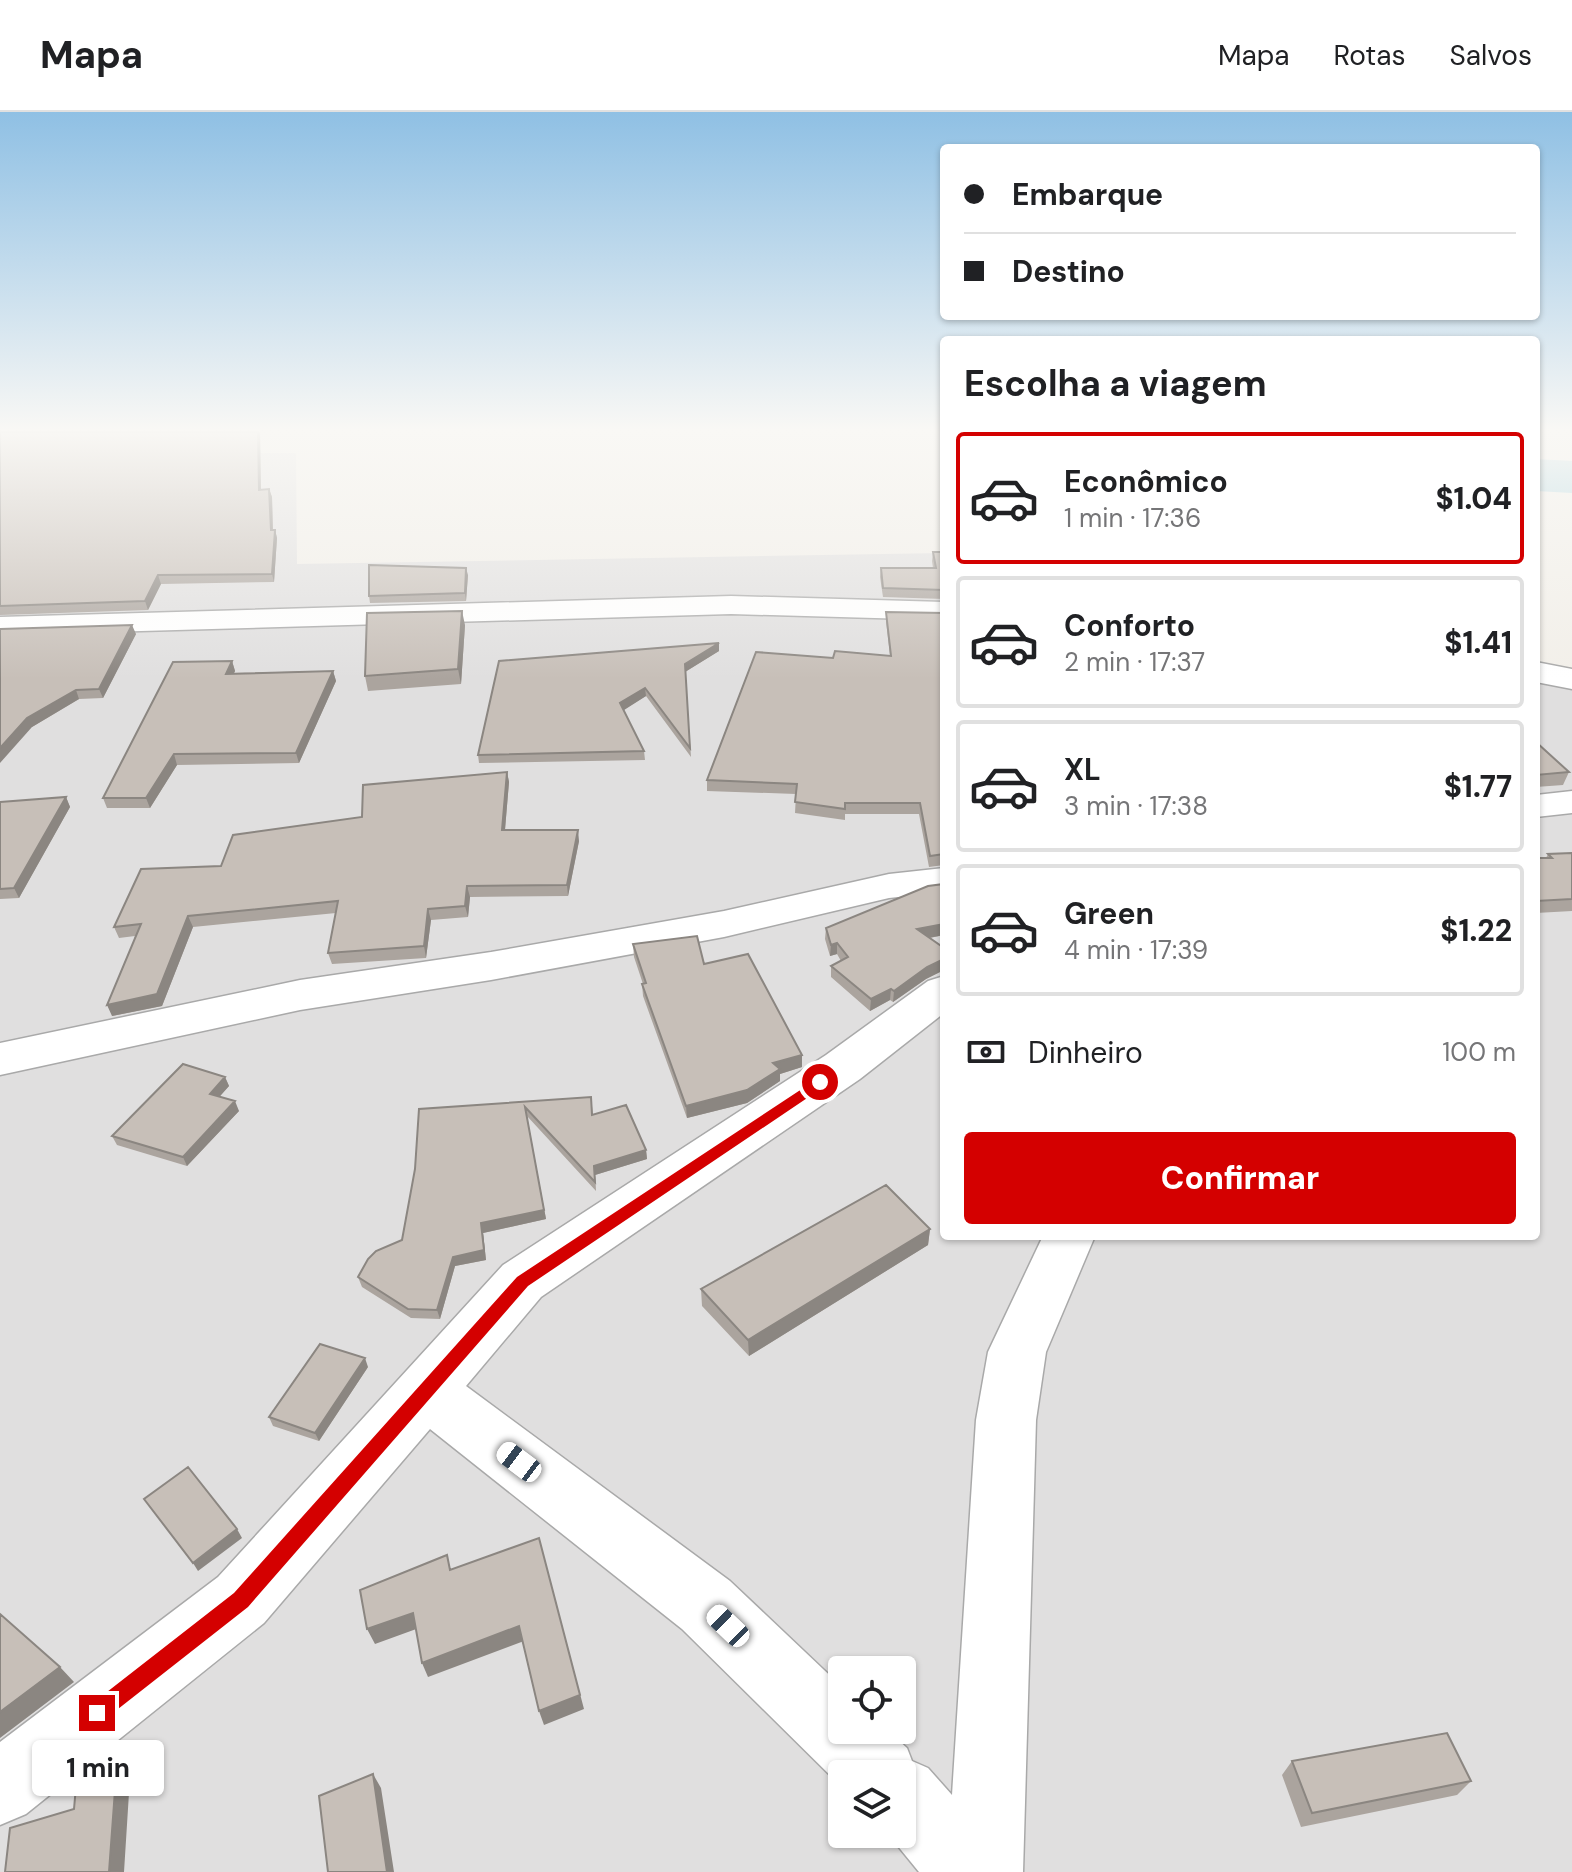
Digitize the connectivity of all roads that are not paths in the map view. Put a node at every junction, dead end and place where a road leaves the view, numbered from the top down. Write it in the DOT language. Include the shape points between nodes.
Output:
graph roads {
  1 [pos="940,611"];
  2 [pos="0,626"];
  3 [pos="1540,673"];
  4 [pos="1572,679"];
  5 [pos="1572,802"];
  6 [pos="1540,806"];
  7 [pos="940,880"];
  8 [pos="940,994"];
  9 [pos="0,1059"];
  10 [pos="1067,1240"];
  11 [pos="426,1391"];
  12 [pos="867,1760"];
  13 [pos="0,1788"];
  14 [pos="916,1811"];
  15 [pos="968,1872"];
  16 [pos="985,1872"];
  1 -- 2 [label="street" via="731,605"];
  3 -- 4 [label="street"];
  5 -- 6 [label="street"];
  7 -- 9 [label="street" via="889,886 724,924 491,966 300,995"];
  8 -- 11 [label="street" via="843,1067 522,1281"];
  10 -- 16 [label="street" via="1017,1352 1006,1420"];
  11 -- 12 [label="street" via="706,1605"];
  11 -- 13 [label="street" via="241,1600"];
  14 -- 15 [label="street"];
}
